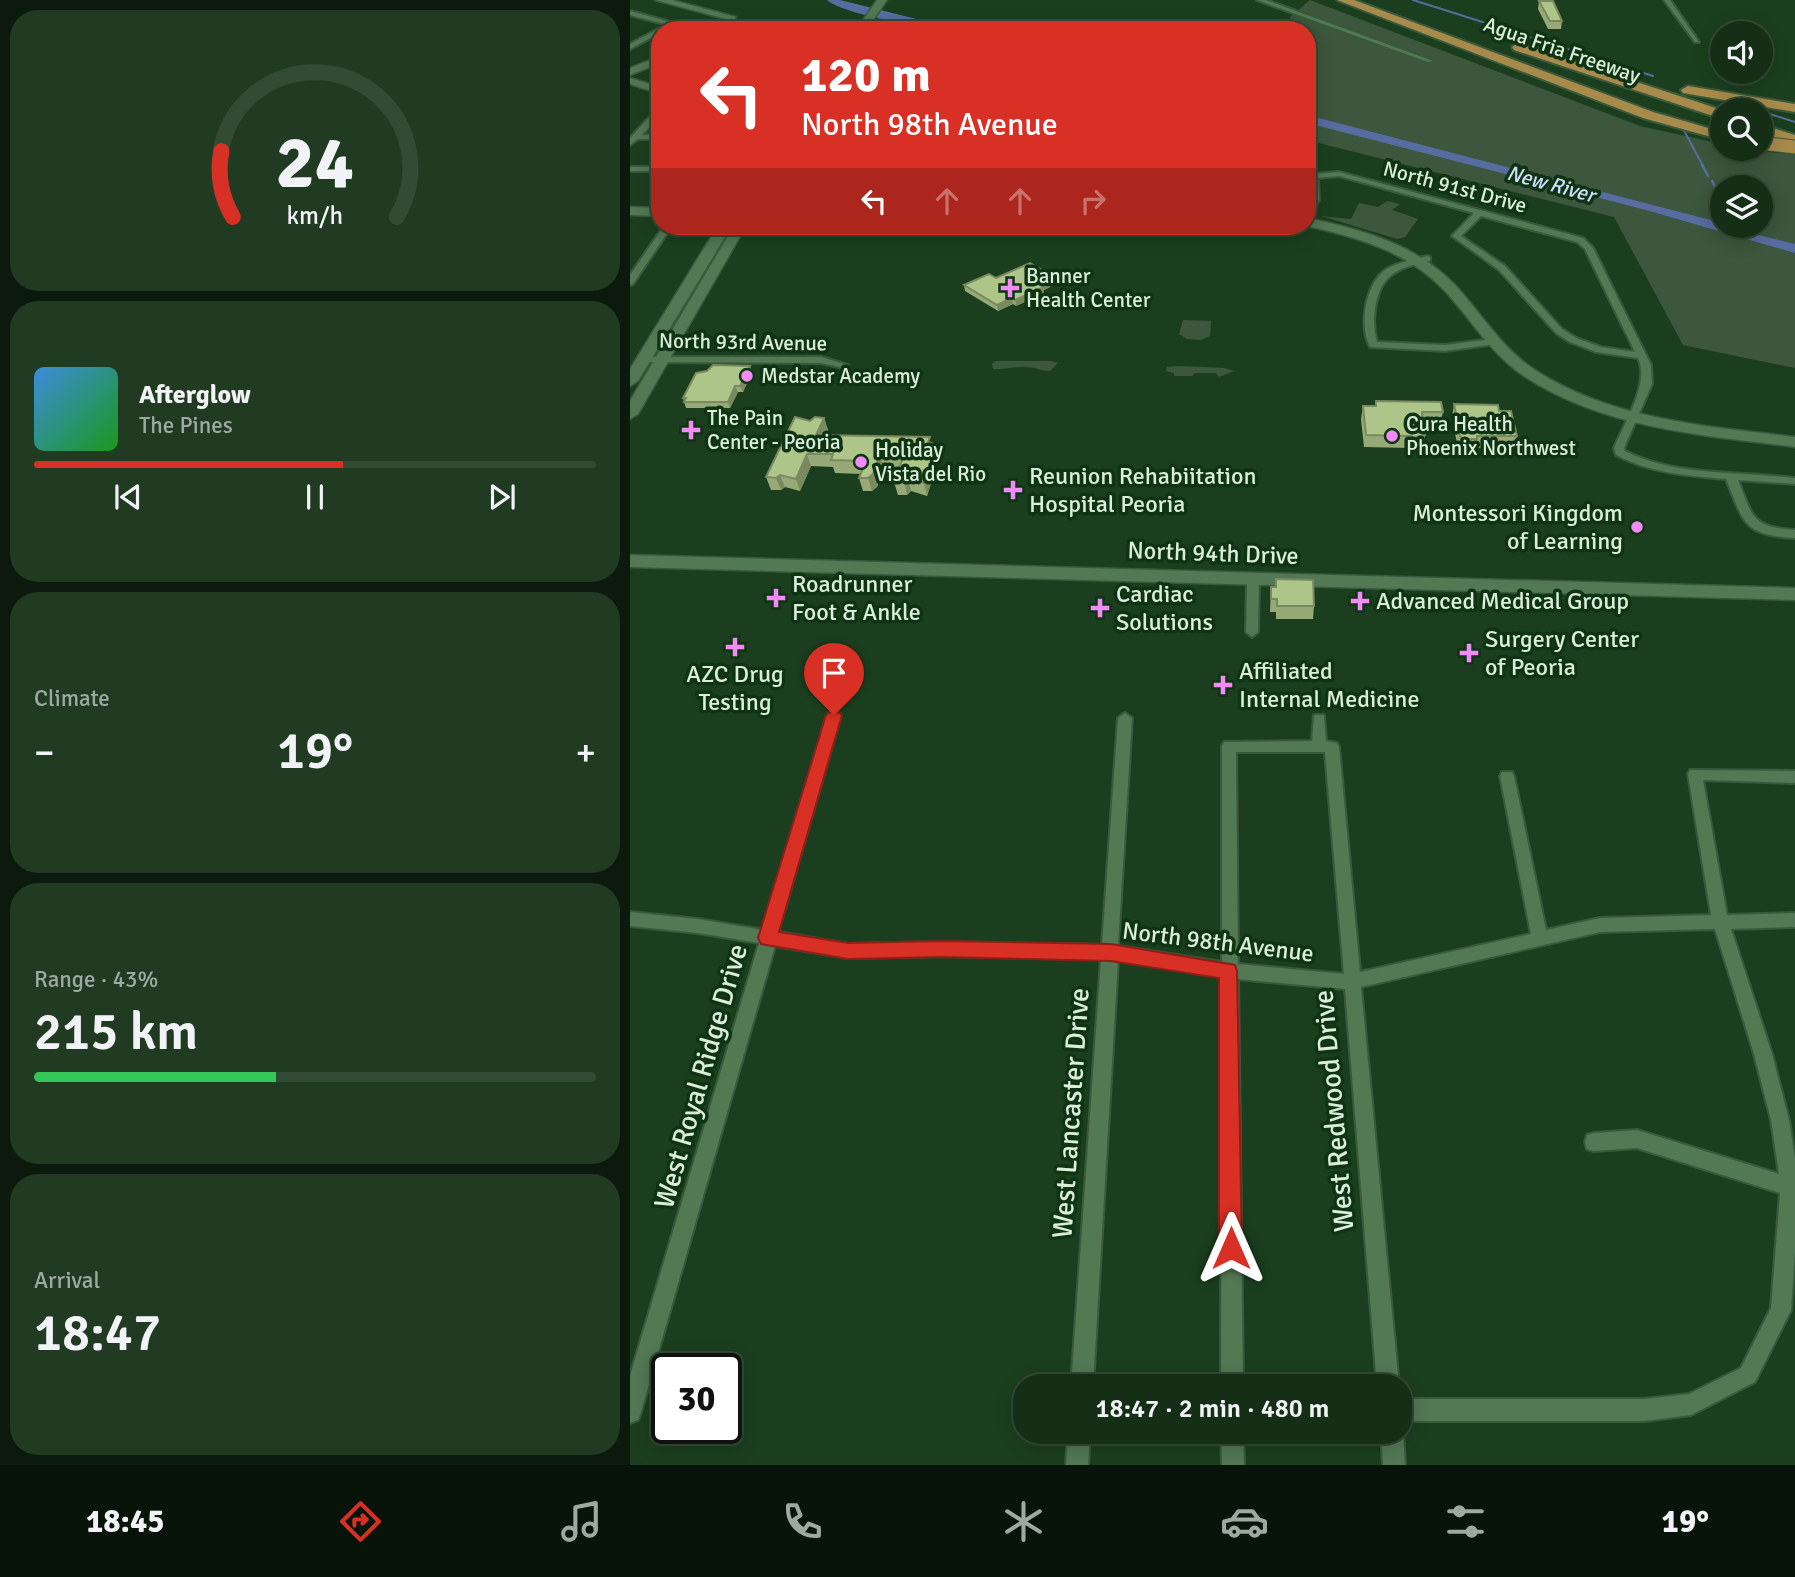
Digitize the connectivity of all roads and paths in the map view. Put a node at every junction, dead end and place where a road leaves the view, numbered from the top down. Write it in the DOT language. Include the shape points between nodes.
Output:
graph roads {
  1 [pos="660,0"];
  2 [pos="678,0"];
  3 [pos="1260,0"];
  4 [pos="1343,0"];
  5 [pos="1350,0"];
  6 [pos="1377,0"];
  7 [pos="1667,0"];
  8 [pos="881,1"];
  9 [pos="630,13"];
  10 [pos="1416,13"];
  11 [pos="661,21"];
  12 [pos="730,21"];
  13 [pos="736,21"];
  14 [pos="867,21"];
  15 [pos="651,35"];
  16 [pos="643,40"];
  17 [pos="651,40"];
  18 [pos="1696,41"];
  19 [pos="630,47"];
  20 [pos="1430,61"];
  21 [pos="651,65"];
  22 [pos="651,69"];
  23 [pos="630,77"];
  24 [pos="651,87"];
  25 [pos="630,89"];
  26 [pos="651,95"];
  27 [pos="1738,98"];
  28 [pos="1773,104"];
  29 [pos="1795,108"];
  30 [pos="1710,112"];
  31 [pos="651,121"];
  32 [pos="1710,122"];
  33 [pos="1710,132"];
  34 [pos="1773,132"];
  35 [pos="651,138"];
  36 [pos="633,140"];
  37 [pos="1795,140"];
  38 [pos="1773,144"];
  39 [pos="1795,148"];
  40 [pos="630,169"];
  41 [pos="651,169"];
  42 [pos="1316,177"];
  43 [pos="630,211"];
  44 [pos="651,212"];
  45 [pos="1480,212"];
  46 [pos="1316,220"];
  47 [pos="662,235"];
  48 [pos="719,235"];
  49 [pos="735,235"];
  50 [pos="1422,260"];
  51 [pos="630,282"];
  52 [pos="1492,342"];
  53 [pos="1643,356"];
  54 [pos="643,360"];
  55 [pos="663,360"];
  56 [pos="843,365"];
  57 [pos="1544,377"];
  58 [pos="630,381"];
  59 [pos="1633,413"];
  60 [pos="630,414"];
  61 [pos="1795,434"];
  62 [pos="1795,442"];
  63 [pos="1730,475"];
  64 [pos="1795,481"];
  65 [pos="1795,534"];
  66 [pos="630,551"];
  67 [pos="680,557"];
  68 [pos="630,561"];
  69 [pos="1253,574"];
  70 [pos="1795,584"];
  71 [pos="1701,587"];
  72 [pos="1795,594"];
  73 [pos="1252,632"];
  74 [pos="834,715"];
  75 [pos="1125,718"];
  76 [pos="1319,719"];
  77 [pos="1325,747"];
  78 [pos="1507,776"];
  79 [pos="1795,777"];
  80 [pos="630,919"];
  81 [pos="1795,919"];
  82 [pos="1720,920"];
  83 [pos="768,938"];
  84 [pos="1540,938"];
  85 [pos="1111,952"];
  86 [pos="1228,971"];
  87 [pos="1351,982"];
  88 [pos="1594,1142"];
  89 [pos="1790,1187"];
  90 [pos="1083,1374"];
  91 [pos="1232,1374"];
  92 [pos="1387,1374"];
  93 [pos="1412,1410"];
  94 [pos="630,1412"];
  95 [pos="1078,1444"];
  96 [pos="1232,1444"];
  97 [pos="1393,1444"];
  98 [pos="1077,1465"];
  99 [pos="1233,1465"];
  100 [pos="1394,1465"];
  1 -- 12 [label="street" via="732,17"];
  2 -- 13 [label="street" via="743,17"];
  3 -- 20 [label="street"];
  4 -- 33 [label="highway" via="1629,108"];
  5 -- 32 [label="highway, Agua Fria Freeway"];
  6 -- 10 [label="highway"];
  7 -- 18 [label="street"];
  8 -- 14 [label="street"];
  9 -- 11 [label="street"];
  15 -- 16 [label="street"];
  16 -- 17 [label="street"];
  16 -- 19 [label="street"];
  21 -- 23 [label="street"];
  22 -- 23 [label="street"];
  23 -- 24 [label="street"];
  25 -- 26 [label="street"];
  27 -- 30 [label="highway, Agua Fria Freeway" via="1509,44"];
  28 -- 29 [label="highway, Agua Fria Freeway"];
  31 -- 36 [label="street"];
  34 -- 37 [label="highway"];
  35 -- 36 [label="street"];
  38 -- 39 [label="highway, bridge"];
  40 -- 41 [label="street"];
  42 -- 45 [label="street, North 91st Drive" via="1349,176"];
  43 -- 44 [label="street"];
  45 -- 53 [label="street, North 91st Drive" via="1580,240 1589,248"];
  45 -- 53 [label="street" via="1456,236 1502,268 1559,331 1584,346"];
  46 -- 50 [label="street" via="1356,231"];
  47 -- 51 [label="street"];
  48 -- 54 [label="street"];
  49 -- 55 [label="street"];
  50 -- 52 [label="street"];
  50 -- 52 [label="street" via="1382,278 1369,315 1373,345 1445,348"];
  50 -- 57 [label="street" via="1465,291 1507,344"];
  52 -- 57 [label="street"];
  53 -- 59 [label="street" via="1647,384"];
  54 -- 55 [label="street, North 93rd Avenue"];
  54 -- 58 [label="street"];
  55 -- 56 [label="street, North 93rd Avenue" via="821,360"];
  55 -- 60 [label="street"];
  57 -- 59 [label="street" via="1589,402"];
  59 -- 61 [label="street"];
  59 -- 62 [label="street" via="1696,429"];
  59 -- 63 [label="street" via="1620,453 1663,467"];
  63 -- 64 [label="street"];
  63 -- 65 [label="street" via="1758,530"];
  66 -- 67 [label="street, North 94th Drive"];
  67 -- 68 [label="street, North 94th Drive"];
  67 -- 69 [label="street, North 94th Drive"];
  69 -- 71 [label="street, North 94th Drive"];
  69 -- 73 [label="street"];
  70 -- 71 [label="street, North 94th Drive"];
  71 -- 72 [label="street, North 94th Drive"];
  74 -- 83 [label="street, West Royal Ridge Drive"];
  75 -- 85 [label="street, West Lancaster Drive"];
  76 -- 77 [label="street, West Redwood Drive"];
  77 -- 86 [label="street" via="1229,746"];
  77 -- 87 [label="street, West Redwood Drive"];
  78 -- 84 [label="street"];
  79 -- 82 [label="street" via="1695,774"];
  80 -- 83 [label="street, North 98th Avenue"];
  81 -- 82 [label="street, North 98th Avenue"];
  82 -- 84 [label="street, North 98th Avenue" via="1600,925"];
  82 -- 89 [label="street" via="1763,1054 1780,1120"];
  83 -- 85 [label="street, North 98th Avenue" via="848,951"];
  83 -- 94 [label="street, West Royal Ridge Drive"];
  84 -- 87 [label="street, North 98th Avenue"];
  85 -- 86 [label="street, North 98th Avenue"];
  85 -- 90 [label="street, West Lancaster Drive"];
  86 -- 87 [label="street, North 98th Avenue"];
  86 -- 91 [label="street"];
  87 -- 92 [label="street, West Redwood Drive"];
  88 -- 89 [label="street" via="1637,1139"];
  89 -- 93 [label="street" via="1781,1310 1748,1375 1691,1405 1644,1410"];
  95 -- 98 [label="street"];
  96 -- 99 [label="street"];
  97 -- 100 [label="street"];
}
